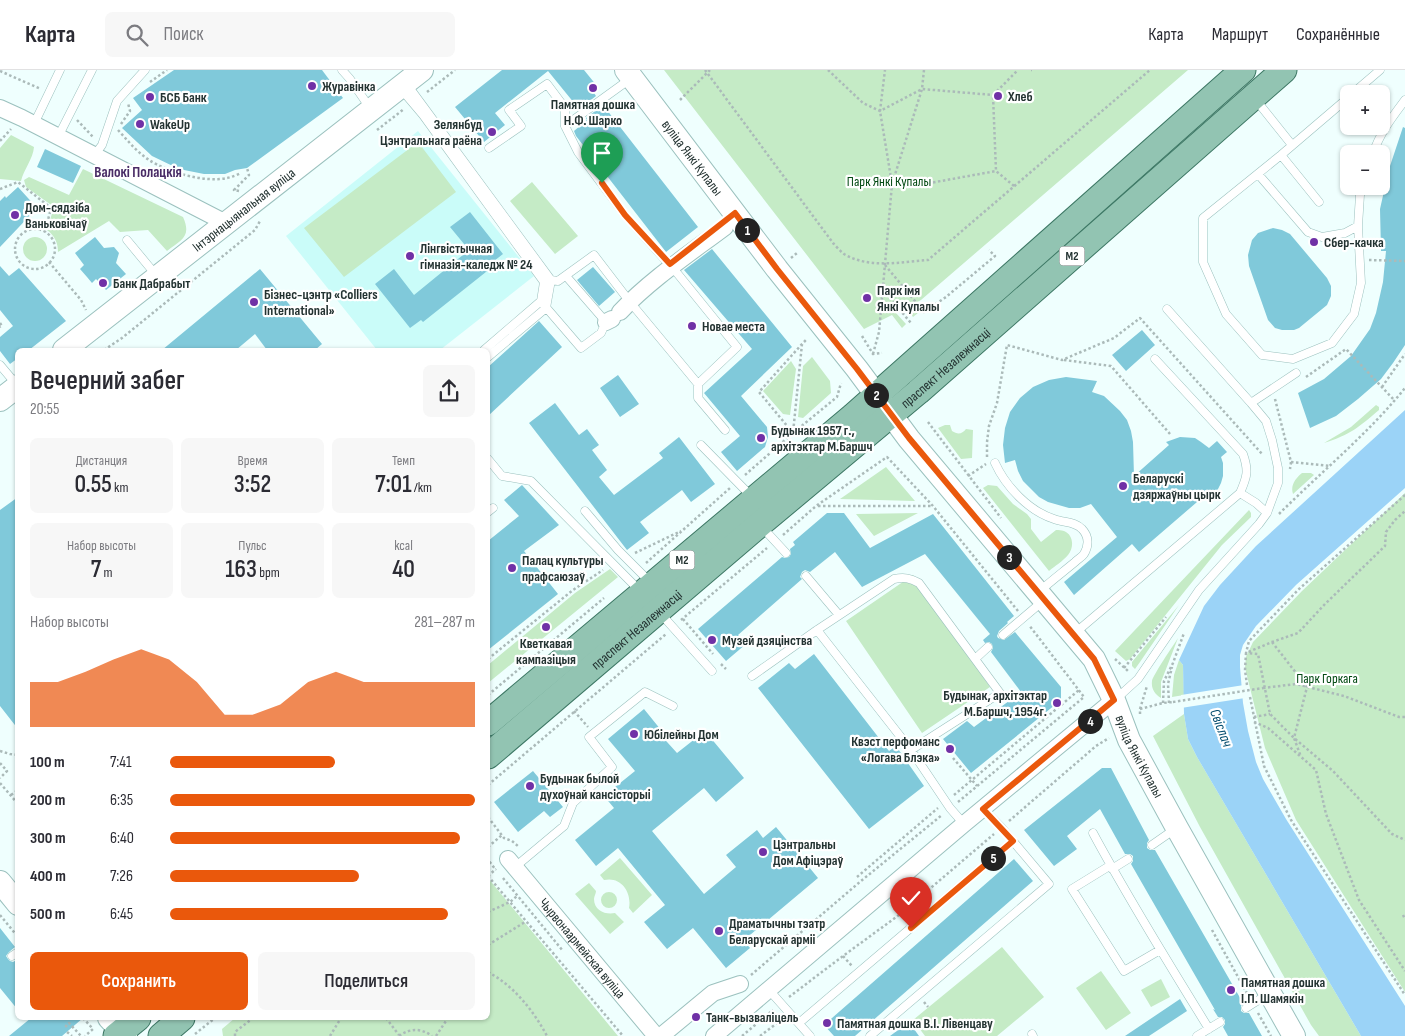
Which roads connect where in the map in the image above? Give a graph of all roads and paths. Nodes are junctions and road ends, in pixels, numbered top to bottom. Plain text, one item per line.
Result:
1 (60, 70) edge
2 (92, 70) edge
3 (145, 70) edge
4 (167, 70) edge
5 (342, 70) edge
6 (455, 70) edge
7 (828, 70) edge
8 (885, 70) edge
9 (924, 70) edge
10 (1018, 70) edge
11 (1150, 70) edge
12 (1243, 70) edge
13 (1284, 70) edge
14 (1380, 70) edge
15 (0, 71) edge
16 (707, 71) edge
17 (628, 74) edge
18 (44, 83) dead end
19 (1363, 85) edge
20 (144, 87) dead end
21 (412, 88) edge
22 (922, 88) junction
23 (993, 95) junction
24 (132, 97) dead end
25 (1253, 97) junction
26 (680, 100) dead end
27 (1405, 100) edge
28 (1340, 105) edge
29 (0, 108) edge
30 (371, 109) junction
31 (880, 111) junction
32 (70, 114) junction
33 (1390, 120) edge
34 (34, 124) junction
35 (565, 126) junction
36 (13, 127) dead end
37 (373, 133) dead end
38 (58, 137) junction
39 (0, 141) edge
40 (1292, 145) junction
41 (490, 148) dead end
42 (98, 151) junction
43 (1281, 155) junction
44 (246, 168) dead end
45 (996, 171) junction
46 (241, 173) dead end
47 (1258, 174) junction
48 (892, 184) junction
49 (1014, 186) junction
50 (0, 189) edge
51 (245, 193) dead end
52 (1360, 195) edge
53 (1319, 202) dead end
54 (262, 217) dead end
55 (730, 220) junction
56 (226, 223) junction
57 (1358, 226) junction
58 (45, 232) junction
59 (127, 240) dead end
60 (989, 250) dead end
61 (1360, 260) junction
62 (1405, 261) edge
63 (50, 262) junction
64 (884, 264) junction
65 (671, 266) junction
66 (566, 276) junction
67 (155, 279) junction
68 (547, 281) junction
69 (882, 290) junction
70 (543, 304) junction
71 (1167, 309) dead end
72 (619, 311) junction
73 (90, 315) dead end
74 (1140, 318) dead end
75 (0, 323) edge
76 (911, 323) dead end
77 (0, 328) edge
78 (862, 336) dead end
79 (806, 339) dead end
80 (802, 344) junction
81 (67, 348) edge
82 (110, 348) edge
83 (487, 348) edge
84 (882, 353) dead end
85 (490, 354) edge
86 (873, 354) junction
87 (1405, 354) edge
88 (1155, 359) dead end
89 (1062, 360) junction
90 (0, 365) edge
91 (1296, 373) dead end
92 (1306, 377) dead end
93 (15, 382) edge
94 (841, 383) dead end
95 (698, 384) junction
96 (1382, 387) junction
97 (15, 388) edge
98 (1405, 388) edge
99 (876, 395) junction
100 (0, 400) edge
101 (1275, 400) dead end
102 (1395, 401) junction
103 (1251, 403) junction
104 (891, 415) junction
105 (725, 430) dead end
106 (793, 433) junction
107 (1170, 434) dead end
108 (701, 445) dead end
109 (490, 461) edge
110 (995, 462) dead end
111 (1291, 462) junction
112 (1331, 466) junction
113 (1290, 470) dead end
114 (968, 476) dead end
115 (746, 491) junction
116 (1240, 493) junction
117 (1405, 495) edge
118 (1283, 504) dead end
119 (816, 506) junction
120 (933, 506) junction
121 (585, 511) dead end
122 (1405, 511) edge
123 (1267, 512) junction
124 (1281, 512) junction
125 (1275, 518) dead end
126 (685, 529) junction
127 (768, 533) junction
128 (786, 553) dead end
129 (626, 558) junction
130 (614, 564) junction
131 (806, 576) dead end
132 (1042, 596) junction
133 (606, 597) dead end
134 (653, 597) junction
135 (839, 615) junction
136 (683, 618) junction
137 (1024, 618) junction
138 (1186, 626) dead end
139 (817, 630) junction
140 (1003, 635) dead end
141 (1073, 635) junction
142 (1272, 642) junction
143 (988, 648) dead end
144 (1246, 653) junction
145 (490, 656) edge
146 (975, 659) junction
147 (1173, 663) junction
148 (726, 669) dead end
149 (712, 671) dead end
150 (752, 676) dead end
151 (1248, 685) dead end
152 (1147, 686) dead end
153 (1307, 687) junction
154 (1263, 688) junction
155 (1079, 690) junction
156 (490, 693) edge
157 (1250, 697) dead end
158 (1114, 700) junction
159 (1163, 703) junction
160 (1171, 703) junction
161 (673, 706) dead end
162 (1140, 709) junction
163 (574, 711) junction
164 (1270, 714) junction
165 (1140, 717) dead end
166 (1253, 717) junction
167 (1405, 718) edge
168 (490, 721) edge
169 (1254, 722) junction
170 (588, 726) dead end
171 (1294, 738) junction
172 (911, 750) junction
173 (0, 751) edge
174 (490, 754) edge
175 (15, 755) edge
176 (953, 758) dead end
177 (1302, 758) junction
178 (0, 763) edge
179 (0, 778) edge
180 (972, 780) junction
181 (490, 782) edge
182 (0, 783) edge
183 (977, 786) junction
184 (15, 793) edge
185 (11, 796) junction
186 (15, 801) edge
187 (948, 805) junction
188 (983, 809) junction
189 (490, 820) edge
190 (964, 824) junction
191 (1177, 828) junction
192 (1094, 833) dead end
193 (502, 834) junction
194 (1405, 840) edge
195 (1013, 841) junction
196 (490, 845) edge
197 (1152, 845) dead end
198 (1128, 860) dead end
199 (490, 861) edge
200 (510, 861) junction
201 (1111, 867) junction
202 (857, 876) dead end
203 (490, 878) edge
204 (0, 882) edge
205 (517, 896) dead end
206 (15, 900) edge
207 (510, 902) junction
208 (490, 911) edge
209 (0, 915) edge
210 (1403, 915) dead end
211 (1405, 919) edge
212 (525, 922) junction
213 (15, 933) edge
214 (490, 943) edge
215 (1160, 950) junction
216 (1405, 971) edge
217 (490, 973) edge
218 (740, 984) joint
219 (769, 990) junction
220 (1270, 993) junction
221 (1405, 995) edge
222 (782, 1003) junction
223 (1246, 1008) dead end
224 (790, 1012) junction
225 (85, 1020) edge
226 (206, 1020) edge
227 (250, 1020) edge
228 (340, 1020) edge
229 (387, 1020) edge
230 (446, 1020) edge
231 (1220, 1022) dead end
232 (192, 1023) edge
233 (799, 1023) junction
234 (67, 1027) dead end
235 (1209, 1028) junction
236 (67, 1032) dead end
237 (72, 1036) edge
238 (82, 1036) edge
239 (85, 1036) edge
240 (161, 1036) edge
241 (192, 1036) edge
242 (201, 1036) edge
243 (235, 1036) edge
244 (330, 1036) edge
245 (399, 1036) edge
246 (434, 1036) edge
247 (547, 1036) edge
248 (623, 1036) edge
249 (656, 1036) edge
250 (661, 1036) edge
251 (714, 1036) edge
252 (742, 1036) edge
253 (760, 1036) edge
254 (810, 1036) edge
255 (870, 1036) edge
256 (1197, 1036) edge
257 (1294, 1036) edge

1 - 34 lane
2 - 32 lane
3 - 42 lane
4 - 20 path
5 - 30 lane
6 - 21 path
7 - 31 path
8 - 31 path
9 - 22 path
10 - 23 path
11 - 49 path
12 - 99 main road, праспект Незалежнасці / М2
13 - 25 main road, праспект Незалежнасці / М2
14 - 19 lane
15 - 18 path
16 - 26 path
16 - 64 path
17 - 35 lane
17 - 55 main road, вуліца Янкі Купалы
21 - 30 main road, Інтэрнацыянальная вуліца
21 - 37 path
21 - 68 lane
22 - 23 path
22 - 31 path
22 - 48 path
23 - 45 path
24 - 46 path
25 - 40 lane
25 - 104 main road, праспект Незалежнасці / М2
27 - 33 lane
28 - 40 lane
29 - 34 street
30 - 56 main road, Інтэрнацыянальная вуліца
31 - 48 path
32 - 38 lane
32 - 42 path
34 - 38 street
35 - 41 lane
35 - 65 lane
36 - 39 path
38 - 42 street
40 - 43 lane
42 - 56 street
43 - 47 lane
43 - 53 lane
44 - 51 path
45 - 48 path
45 - 49 path
47 - 57 lane
47 - 61 lane
48 - 64 path
49 - 64 path
50 - 58 path
52 - 57 lane
54 - 82 path
55 - 65 street
55 - 99 main road, вуліца Янкі Купалы
56 - 67 main road, Інтэрнацыянальная вуліца
57 - 61 lane
58 - 63 path
58 - 63 path
59 - 67 lane
60 - 64 path
61 - 62 path
63 - 73 path
64 - 69 path
65 - 72 street
65 - 95 lane
66 - 68 lane
66 - 72 lane
66 - 72 lane
67 - 81 main road, Інтэрнацыянальная вуліца
68 - 70 lane
69 - 76 path
69 - 86 path
70 - 72 lane
70 - 83 lane
70 - 85 lane
71 - 103 lane
72 - 95 lane
74 - 89 path
75 - 77 path
78 - 86 path
79 - 80 path
80 - 106 path
80 - 106 path
84 - 86 path
87 - 96 path
88 - 116 lane
89 - 107 path
89 - 114 path
90 - 93 lane
91 - 103 lane
92 - 96 path
94 - 106 path
95 - 105 lane
96 - 102 path
97 - 100 main road
98 - 102 path
99 - 104 main road, вуліца Янкі Купалы
99 - 115 main road, праспект Незалежнасці / М2
101 - 111 path
102 - 112 path
103 - 123 lane
104 - 127 main road, праспект Незалежнасці / М2
104 - 132 main road, вуліца Янкі Купалы
106 - 115 path
108 - 115 lane
109 - 130 lane
110 - 132 lane
111 - 112 path
111 - 113 path
112 - 124 path
115 - 126 path
115 - 134 main road, праспект Незалежнасці / М2
116 - 123 lane
116 - 141 lane
117 - 144 path
118 - 124 path
119 - 120 path
119 - 120 path
119 - 127 path
120 - 137 path
121 - 129 lane
122 - 142 path
123 - 158 lane
124 - 125 path
126 - 129 path
126 - 134 path
127 - 128 lane
127 - 134 main road, праспект Незалежнасці / М2
127 - 136 path
129 - 134 lane
130 - 134 lane
130 - 145 path
131 - 135 lane
132 - 137 lane
132 - 141 main road, вуліца Янкі Купалы
133 - 156 path
134 - 136 path
134 - 149 lane
134 - 163 path
134 - 168 main road, праспект Незалежнасці / М2
134 - 174 main road, праспект Незалежнасці / М2
135 - 139 lane
135 - 146 lane
136 - 148 path
137 - 140 lane
137 - 155 path
138 - 147 path
139 - 150 lane
139 - 172 lane
141 - 158 main road, вуліца Янкі Купалы
142 - 144 path
142 - 153 path
143 - 146 lane
144 - 151 path
144 - 154 path
146 - 172 lane
147 - 159 path
147 - 160 path
152 - 162 path
153 - 154 path
153 - 167 path
153 - 171 path
154 - 160 path, bridge
154 - 164 path
155 - 180 path
155 - 183 path
157 - 166 path
158 - 188 street
158 - 191 main road, вуліца Янкі Купалы
159 - 160 path
159 - 162 path
161 - 200 lane
162 - 165 path
163 - 170 path
163 - 181 path
164 - 166 path
164 - 171 path
166 - 169 path
169 - 177 path
169 - 221 path
171 - 177 path
171 - 194 path
172 - 187 lane
173 - 175 path
176 - 180 path
177 - 216 path
178 - 179 path
180 - 183 path
180 - 187 path
182 - 185 path
183 - 187 path
184 - 185 path
185 - 186 path
187 - 190 lane
187 - 202 path
187 - 218 path
188 - 190 street
188 - 195 lane
189 - 193 path
190 - 219 street
191 - 197 lane
191 - 220 main road, вуліца Янкі Купалы
192 - 201 lane
193 - 196 path
193 - 200 path
195 - 233 lane
195 - 255 lane
198 - 201 lane
199 - 200 path
200 - 249 street, Чырвонаармейская вуліца
201 - 215 lane
201 - 215 lane
203 - 207 path
204 - 206 main road
205 - 207 path
207 - 208 path
207 - 212 path
209 - 213 path
210 - 211 path
212 - 214 path
212 - 248 path
215 - 235 lane
217 - 247 path
218 - 250 street
219 - 222 lane
219 - 251 street
220 - 223 lane
220 - 257 main road, вуліца Янкі Купалы
222 - 224 lane
222 - 252 path
224 - 233 lane
224 - 253 path
225 - 239 path
226 - 232 path
227 - 243 path
228 - 244 path
229 - 245 path
230 - 246 path
231 - 235 lane
232 - 240 main road
232 - 241 path
232 - 242 path
233 - 254 lane
234 - 238 path
235 - 256 lane
236 - 237 path
245 - 246 path

